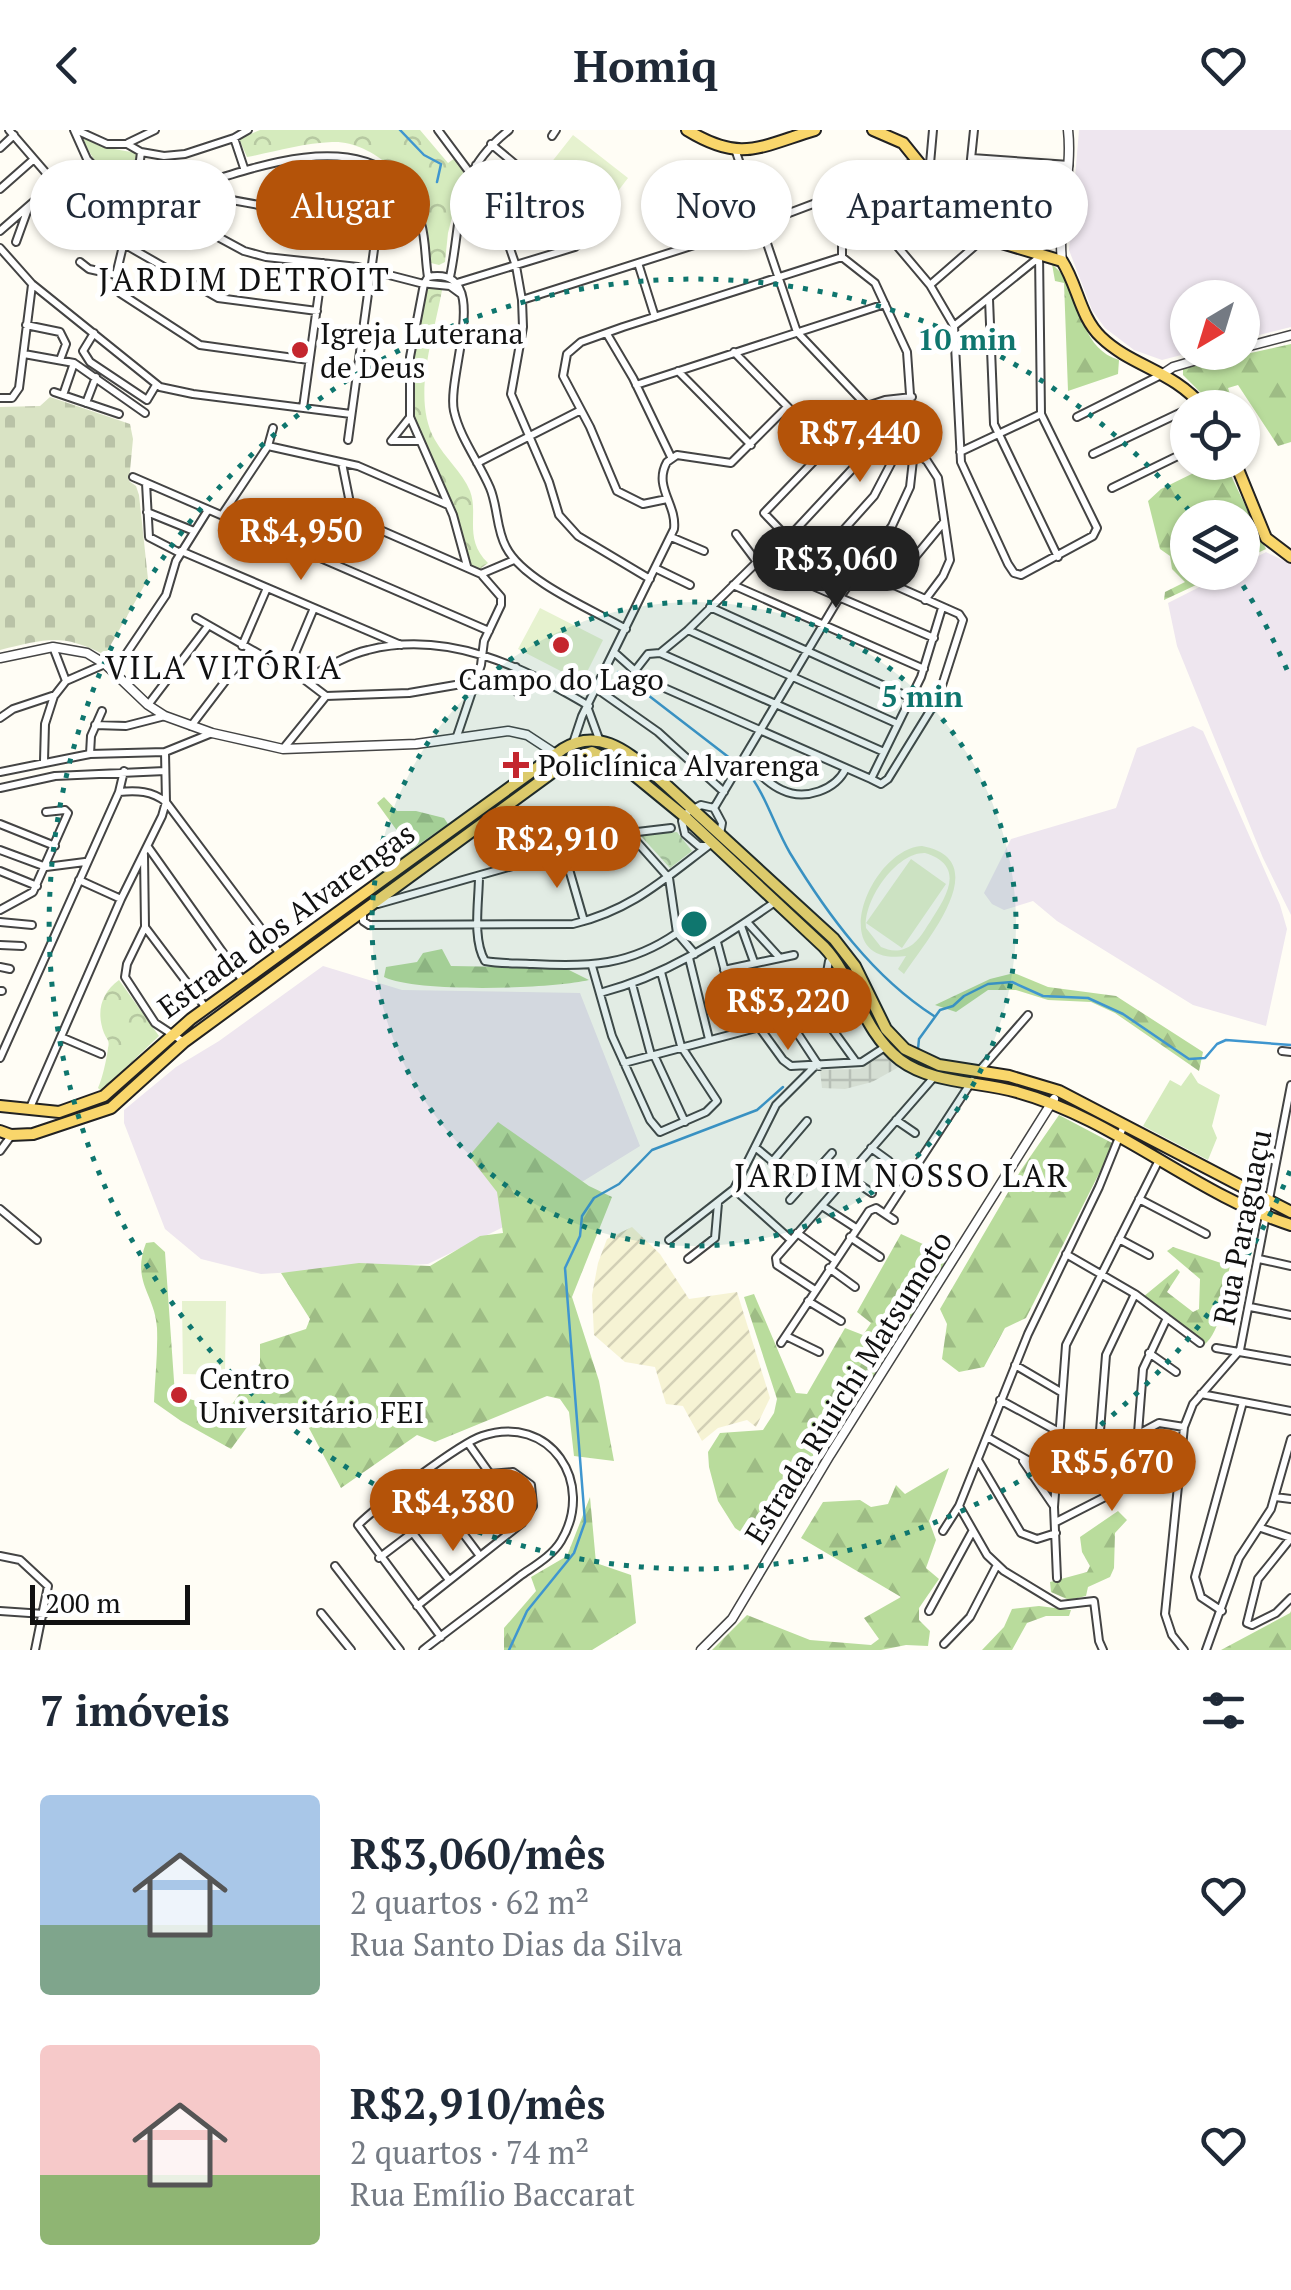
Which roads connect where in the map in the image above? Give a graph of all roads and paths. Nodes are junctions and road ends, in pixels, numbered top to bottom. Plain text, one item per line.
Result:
1 (76, 130) edge
2 (155, 130) edge
3 (248, 130) edge
4 (438, 130) edge
5 (509, 130) edge
6 (687, 130) edge
7 (698, 130) edge
8 (816, 130) edge
9 (873, 130) edge
10 (932, 130) edge
11 (974, 130) edge
12 (1068, 130) edge
13 (12, 133) edge
14 (234, 138) junction
15 (902, 138) edge
16 (126, 144) junction
17 (491, 144) junction
18 (0, 148) edge
19 (735, 149) junction
20 (141, 152) junction
21 (972, 158) joint
22 (34, 159) joint
23 (89, 160) edge
24 (140, 160) edge
25 (273, 160) edge
26 (375, 160) edge
27 (460, 160) edge
28 (479, 160) edge
29 (510, 160) edge
30 (739, 160) edge
31 (916, 160) edge
32 (929, 160) edge
33 (1000, 160) edge
34 (1069, 160) edge
35 (256, 165) edge
36 (244, 168) junction
37 (236, 171) edge
38 (0, 189) edge
39 (29, 205) joint
40 (0, 231) edge
41 (16, 242) dead end
42 (236, 246) edge
43 (0, 248) edge
44 (122, 250) edge
45 (134, 250) edge
46 (373, 250) edge
47 (423, 250) edge
48 (454, 250) edge
49 (511, 250) edge
50 (560, 250) edge
51 (679, 250) edge
52 (769, 250) edge
53 (842, 250) edge
54 (901, 250) edge
55 (971, 250) edge
56 (1022, 250) edge
57 (1063, 250) edge
58 (1038, 255) junction
59 (842, 257) junction
60 (1062, 261) junction
61 (80, 262) dead end
62 (323, 263) junction
63 (638, 263) junction
64 (516, 266) junction
65 (370, 270) junction
66 (116, 275) junction
67 (450, 278) junction
68 (778, 278) junction
69 (426, 280) junction
70 (32, 284) junction
71 (440, 284) junction
72 (930, 285) junction
73 (462, 294) junction
74 (522, 300) junction
75 (990, 300) junction
76 (884, 304) junction
77 (317, 312) junction
78 (656, 317) junction
79 (26, 324) junction
80 (954, 326) junction
81 (797, 332) junction
82 (94, 333) junction
83 (607, 334) junction
84 (1291, 335) edge
85 (1260, 343) edge
86 (734, 352) junction
87 (24, 354) junction
88 (60, 360) junction
89 (309, 360) junction
90 (74, 363) junction
91 (1170, 369) edge
92 (678, 370) junction
93 (1164, 373) junction
94 (96, 377) junction
95 (636, 384) junction
96 (156, 386) junction
97 (1180, 390) edge
98 (54, 392) dead end
99 (63, 395) junction
100 (912, 396) junction
101 (0, 398) edge
102 (86, 403) junction
103 (867, 406) junction
104 (786, 407) junction
105 (303, 408) junction
106 (581, 410) junction
107 (144, 413) dead end
108 (120, 414) dead end
109 (351, 414) junction
110 (1042, 414) junction
111 (1078, 417) dead end
112 (410, 418) junction
113 (1170, 419) edge
114 (273, 428) dead end
115 (912, 431) junction
116 (998, 432) junction
117 (529, 438) junction
118 (348, 440) dead end
119 (419, 441) junction
120 (751, 444) junction
121 (268, 446) junction
122 (827, 447) junction
123 (914, 451) junction
124 (960, 452) junction
125 (1094, 454) dead end
126 (671, 457) junction
127 (1170, 460) edge
128 (342, 463) junction
129 (478, 463) junction
130 (134, 477) dead end
131 (1243, 480) edge
132 (146, 482) junction
133 (1112, 488) dead end
134 (667, 498) junction
135 (448, 504) junction
136 (308, 508) dead end
137 (208, 510) junction
138 (147, 512) junction
139 (222, 516) junction
140 (353, 518) junction
141 (944, 522) junction
142 (194, 531) junction
143 (736, 534) dead end
144 (671, 536) junction
145 (788, 538) junction
146 (280, 540) junction
147 (180, 552) junction
148 (704, 552) dead end
149 (822, 554) junction
150 (1058, 557) junction
151 (1291, 557) edge
152 (514, 560) junction
153 (332, 562) junction
154 (757, 562) junction
155 (467, 567) junction
156 (655, 568) junction
157 (774, 569) junction
158 (857, 570) junction
159 (481, 574) junction
160 (650, 578) junction
161 (690, 585) dead end
162 (733, 585) junction
163 (892, 585) junction
164 (267, 588) junction
165 (839, 598) junction
166 (925, 600) junction
167 (710, 607) junction
168 (314, 608) junction
169 (942, 608) junction
170 (196, 618) dead end
171 (208, 626) junction
172 (824, 626) junction
173 (626, 629) junction
174 (489, 630) junction
175 (688, 630) junction
176 (934, 638) junction
177 (53, 647) junction
178 (406, 647) junction
179 (246, 648) junction
180 (808, 650) junction
181 (615, 652) junction
182 (660, 653) junction
183 (481, 654) junction
184 (0, 658) edge
185 (105, 664) junction
186 (516, 666) junction
187 (924, 669) junction
188 (288, 670) junction
189 (114, 672) junction
190 (634, 672) junction
191 (792, 677) junction
192 (304, 680) junction
193 (66, 681) junction
194 (474, 682) junction
195 (597, 689) junction
196 (519, 694) dead end
197 (54, 695) junction
198 (326, 696) junction
199 (911, 698) junction
200 (776, 704) junction
201 (148, 705) junction
202 (588, 707) junction
203 (933, 708) junction
204 (102, 711) dead end
205 (165, 716) junction
206 (0, 718) edge
207 (898, 724) junction
208 (95, 725) junction
209 (192, 726) junction
210 (761, 731) junction
211 (212, 733) junction
212 (457, 736) junction
213 (600, 740) junction
214 (573, 743) junction
215 (538, 744) junction
216 (283, 748) junction
217 (165, 752) junction
218 (884, 752) junction
219 (90, 754) junction
220 (556, 754) junction
221 (44, 761) junction
222 (743, 761) junction
223 (846, 768) junction
224 (534, 770) junction
225 (124, 771) junction
226 (166, 771) junction
227 (0, 772) edge
228 (871, 779) junction
229 (0, 788) edge
230 (119, 792) junction
231 (724, 792) junction
232 (166, 802) junction
233 (714, 808) junction
234 (46, 812) dead end
235 (688, 812) junction
236 (0, 824) edge
237 (671, 828) dead end
238 (629, 833) junction
239 (714, 841) junction
240 (696, 844) junction
241 (55, 846) junction
242 (0, 850) edge
243 (146, 851) junction
244 (564, 852) junction
245 (697, 854) junction
246 (86, 862) junction
247 (46, 868) junction
248 (0, 871) edge
249 (479, 876) junction
250 (669, 878) junction
251 (78, 880) junction
252 (402, 883) junction
253 (36, 886) junction
254 (410, 894) junction
255 (121, 899) junction
256 (792, 901) junction
257 (775, 902) junction
258 (367, 908) junction
259 (0, 910) edge
260 (0, 922) edge
261 (584, 922) junction
262 (478, 924) junction
263 (744, 924) junction
264 (32, 925) dead end
265 (145, 927) junction
266 (677, 932) junction
267 (716, 942) junction
268 (0, 945) edge
269 (22, 946) dead end
270 (280, 954) junction
271 (794, 954) dead end
272 (692, 956) junction
273 (779, 957) junction
274 (829, 961) dead end
275 (754, 962) junction
276 (288, 965) junction
277 (592, 966) junction
278 (0, 968) edge
279 (10, 969) dead end
280 (724, 970) junction
281 (661, 972) junction
282 (242, 981) junction
283 (632, 984) junction
284 (255, 990) junction
285 (600, 993) junction
286 (732, 1000) junction
287 (858, 1001) junction
288 (206, 1008) junction
289 (819, 1010) junction
290 (1028, 1015) dead end
291 (788, 1019) junction
292 (759, 1027) junction
293 (741, 1032) junction
294 (170, 1035) junction
295 (61, 1037) junction
296 (710, 1039) junction
297 (184, 1042) junction
298 (681, 1046) junction
299 (885, 1047) junction
300 (100, 1054) dead end
301 (653, 1055) junction
302 (0, 1058) edge
303 (624, 1063) junction
304 (857, 1063) junction
305 (816, 1066) junction
306 (980, 1070) junction
307 (936, 1076) junction
308 (972, 1081) junction
309 (1291, 1085) edge
310 (1055, 1096) junction
311 (2, 1108) edge
312 (29, 1110) junction
313 (50, 1112) junction
314 (896, 1120) junction
315 (685, 1122) junction
316 (807, 1122) dead end
317 (1124, 1126) junction
318 (46, 1130) junction
319 (6, 1133) edge
320 (915, 1133) dead end
321 (1121, 1138) junction
322 (755, 1147) junction
323 (871, 1148) junction
324 (0, 1151) edge
325 (832, 1153) dead end
326 (1158, 1160) junction
327 (888, 1161) dead end
328 (772, 1162) junction
329 (847, 1176) junction
330 (802, 1186) junction
331 (734, 1189) junction
332 (872, 1193) dead end
333 (1139, 1199) junction
334 (790, 1200) dead end
335 (718, 1202) junction
336 (1269, 1203) junction
337 (822, 1206) junction
338 (0, 1209) edge
339 (1291, 1212) edge
340 (886, 1214) junction
341 (1267, 1218) junction
342 (894, 1220) dead end
343 (1291, 1225) edge
344 (856, 1228) junction
345 (1206, 1234) dead end
346 (794, 1237) junction
347 (850, 1237) junction
348 (1119, 1239) junction
349 (37, 1240) dead end
350 (669, 1240) dead end
351 (1066, 1254) junction
352 (1149, 1255) dead end
353 (880, 1257) dead end
354 (688, 1259) dead end
355 (1258, 1259) junction
356 (835, 1260) junction
357 (1291, 1266) edge
358 (829, 1268) junction
359 (1102, 1274) junction
360 (855, 1286) dead end
361 (816, 1290) junction
362 (1135, 1294) junction
363 (808, 1301) junction
364 (1250, 1307) junction
365 (1291, 1315) edge
366 (1167, 1318) junction
367 (841, 1321) dead end
368 (1200, 1343) dead end
369 (1216, 1348) dead end
370 (1240, 1350) junction
371 (819, 1352) dead end
372 (1149, 1353) junction
373 (1291, 1361) edge
374 (1015, 1365) junction
375 (1176, 1372) dead end
376 (1062, 1392) junction
377 (1202, 1394) junction
378 (1000, 1400) junction
379 (1242, 1402) junction
380 (1291, 1411) edge
381 (1184, 1428) junction
382 (1059, 1432) junction
383 (1138, 1434) junction
384 (987, 1437) junction
385 (1291, 1439) edge
386 (468, 1443) junction
387 (1020, 1456) junction
388 (1098, 1456) junction
389 (978, 1460) junction
390 (1288, 1461) edge
391 (1047, 1471) dead end
392 (1152, 1473) dead end
393 (490, 1474) junction
394 (1033, 1476) junction
395 (1057, 1478) junction
396 (476, 1484) junction
397 (1275, 1497) junction
398 (1291, 1499) edge
399 (960, 1506) junction
400 (1054, 1507) junction
401 (444, 1508) junction
402 (1056, 1522) junction
403 (1261, 1528) junction
404 (512, 1531) junction
405 (943, 1531) dead end
406 (972, 1531) junction
407 (412, 1532) junction
408 (1056, 1533) junction
409 (1291, 1538) edge
410 (0, 1556) edge
411 (480, 1556) junction
412 (379, 1558) junction
413 (335, 1566) dead end
414 (996, 1566) junction
415 (1057, 1578) dead end
416 (449, 1580) junction
417 (1291, 1598) edge
418 (418, 1606) junction
419 (0, 1610) edge
420 (929, 1611) dead end
421 (1222, 1611) junction
422 (321, 1613) dead end
423 (44, 1614) junction
424 (441, 1636) junction
425 (944, 1644) dead end
426 (35, 1650) edge
427 (350, 1650) edge
428 (400, 1650) edge
429 (422, 1650) edge
430 (702, 1650) edge
431 (1104, 1650) edge
432 (1184, 1650) edge
433 (1206, 1650) edge

1 - 16 street
1 - 23 street
2 - 16 street
3 - 14 street
4 - 27 street
5 - 17 street
6 - 19 main road
7 - 19 main road
8 - 19 main road
9 - 15 main road
10 - 32 street
11 - 21 street
12 - 34 street
13 - 18 street
13 - 22 street
14 - 20 street
14 - 36 street
15 - 31 main road
16 - 20 street
17 - 28 street
17 - 29 street
19 - 30 street
20 - 24 street
21 - 33 street
22 - 38 street
25 - 26 street
35 - 36 street
36 - 37 street
39 - 40 street
39 - 41 street
42 - 62 street
43 - 70 street
44 - 66 street
45 - 77 street
46 - 65 street
47 - 69 street
48 - 67 street
49 - 64 street
50 - 64 street
51 - 63 street
52 - 68 street
53 - 59 street
54 - 72 street
55 - 72 street
56 - 58 main road
57 - 60 street
58 - 60 main road
58 - 75 street
58 - 110 street
59 - 68 street
59 - 76 street
60 - 93 main road
61 - 66 street
62 - 65 street
62 - 77 street
63 - 74 street
63 - 78 street
64 - 67 street
64 - 74 street
65 - 69 street
65 - 109 street
66 - 89 street
67 - 69 street
67 - 71 street
67 - 73 street
68 - 78 street
68 - 81 street
69 - 71 street
69 - 112 street
70 - 79 street
70 - 82 street
71 - 73 street
72 - 80 street
73 - 129 street
74 - 117 street
75 - 80 street
75 - 116 street
76 - 81 street
76 - 100 street
77 - 89 street
78 - 83 street
79 - 87 street
79 - 88 street
80 - 124 street
81 - 86 street
81 - 103 street
82 - 96 street
82 - 96 street
83 - 95 street
83 - 106 street
84 - 85 street
86 - 92 street
86 - 104 street
87 - 88 street
87 - 101 street
88 - 90 street
89 - 105 street
90 - 94 street
90 - 99 street
91 - 93 street
92 - 95 street
92 - 120 street
93 - 97 main road
93 - 111 street
94 - 102 street
94 - 107 street
95 - 126 street
96 - 105 street
98 - 99 street
99 - 102 street
100 - 103 street
100 - 115 street
102 - 108 street
103 - 122 street
104 - 120 street
104 - 122 street
105 - 109 street
106 - 117 street
106 - 134 street
109 - 118 street
110 - 116 street
110 - 150 street
112 - 119 street
112 - 119 street
113 - 125 street
114 - 121 street
115 - 123 street
115 - 145 street
115 - 149 street
116 - 124 street
116 - 150 street
117 - 129 street
117 - 160 street
119 - 135 street
120 - 126 street
121 - 128 street
121 - 139 street
122 - 145 street
123 - 141 street
123 - 158 street
124 - 150 street
126 - 134 street
127 - 133 street
128 - 135 street
128 - 140 street
129 - 152 street
130 - 132 street
131 - 151 main road
132 - 137 street
132 - 138 street
134 - 144 street
135 - 155 street
136 - 146 street
137 - 139 street
137 - 142 street
138 - 142 street
138 - 147 street
139 - 146 street
140 - 153 street
140 - 155 street
141 - 163 street
141 - 166 street
142 - 147 street
143 - 154 street
144 - 148 street
144 - 156 street
145 - 149 street
145 - 157 street
146 - 153 street
147 - 164 street
147 - 189 street
149 - 158 street
152 - 159 street
152 - 173 street
153 - 174 street
154 - 157 street
154 - 162 street
155 - 159 street
156 - 160 street
156 - 161 street
157 - 165 street
158 - 163 street
158 - 165 street
159 - 174 street
160 - 173 street
162 - 167 street
162 - 172 street
163 - 166 street
164 - 168 street
164 - 179 street
165 - 172 street
165 - 176 street
166 - 169 street
167 - 175 street
167 - 180 street
168 - 178 street
168 - 188 street
169 - 176 street
169 - 203 street
170 - 171 street
171 - 179 street
171 - 201 street
172 - 180 street
172 - 187 street
173 - 181 street
174 - 183 street
175 - 182 street
175 - 191 street
176 - 187 street
177 - 184 street
177 - 185 street
177 - 193 street
178 - 183 street
178 - 192 street
179 - 188 street
179 - 209 street
180 - 191 street
180 - 199 street
181 - 190 street
181 - 195 street
182 - 190 street
182 - 200 street
183 - 186 street
183 - 194 street
185 - 189 street
185 - 193 street
186 - 196 street
186 - 202 street
187 - 199 street
188 - 192 street
189 - 201 street
190 - 210 street
191 - 200 street
191 - 207 street
192 - 198 street
193 - 197 street
194 - 198 street
194 - 212 street
195 - 202 street
195 - 231 street
197 - 206 street
197 - 221 street
198 - 216 street
199 - 203 street
199 - 207 street
200 - 210 street
200 - 218 street
201 - 205 street
202 - 213 street
202 - 214 street
203 - 228 street
204 - 208 street
205 - 208 street
205 - 209 street
207 - 218 street
208 - 219 street
209 - 211 street
210 - 222 street
210 - 223 street
211 - 216 street
211 - 217 street
212 - 215 street
212 - 216 street
213 - 214 main road, Estrada dos Alvarengas
213 - 235 main road, Estrada dos Alvarengas
214 - 220 main road, Estrada dos Alvarengas
215 - 220 street
215 - 224 street
217 - 219 street
217 - 226 street
218 - 228 street
219 - 221 street
220 - 224 main road, Estrada dos Alvarengas
221 - 227 street
222 - 223 street
222 - 231 street
223 - 228 street
224 - 270 main road, Estrada dos Alvarengas
225 - 226 street
225 - 229 street
225 - 230 street
226 - 232 street
230 - 232 street
230 - 246 street
231 - 233 street
232 - 243 street
232 - 270 street
233 - 235 street
233 - 239 street
234 - 241 street
235 - 239 main road, Estrada dos Alvarengas
235 - 240 street, Estrada dos Alvarengas
235 - 252 main road, Estrada dos Alvarengas
236 - 241 street
237 - 238 street
238 - 244 street
238 - 250 street
239 - 240 street
239 - 245 street
239 - 256 main road, Estrada dos Alvarengas
239 - 257 main road, Estrada dos Alvarengas
240 - 245 street, Estrada dos Alvarengas
241 - 247 street
242 - 247 street
243 - 255 street
243 - 265 street
243 - 282 street
244 - 249 street
244 - 261 street
245 - 250 street
246 - 247 street
246 - 251 street
247 - 253 street
248 - 253 street
249 - 254 street
249 - 262 street
250 - 261 street
250 - 266 street
251 - 255 street
251 - 302 street
252 - 254 street
252 - 258 main road, Estrada dos Alvarengas
253 - 259 street
254 - 258 street
255 - 295 street
256 - 257 main road
256 - 306 main road, Estrada dos Alvarengas
257 - 263 street
257 - 287 main road, Estrada dos Alvarengas
258 - 262 street
258 - 276 main road, Estrada dos Alvarengas
260 - 264 street
261 - 262 street
262 - 277 street
263 - 267 street
263 - 273 street
263 - 275 street
265 - 288 street
265 - 294 street
266 - 272 street
266 - 277 street
267 - 272 street
267 - 280 street
268 - 269 street
270 - 276 main road
270 - 282 main road, Estrada dos Alvarengas
271 - 273 street
272 - 281 street
272 - 296 street
273 - 275 street
274 - 286 street
275 - 280 street
276 - 284 main road, Estrada dos Alvarengas
277 - 285 street
278 - 279 street
280 - 286 street
281 - 283 street
281 - 298 street
282 - 284 main road
282 - 288 main road, Estrada dos Alvarengas
283 - 285 street
283 - 301 street
284 - 297 main road, Estrada dos Alvarengas
285 - 303 street
286 - 293 street
287 - 289 street
287 - 299 main road, Estrada dos Alvarengas
288 - 294 main road, Estrada dos Alvarengas
289 - 291 street
289 - 304 street
290 - 306 street
291 - 292 street
291 - 305 street
292 - 293 street
292 - 305 street
293 - 296 street
294 - 297 street
294 - 313 main road, Estrada dos Alvarengas
295 - 300 street
295 - 312 street
296 - 298 street
297 - 318 main road, Estrada dos Alvarengas
298 - 301 street
298 - 315 street
299 - 304 street
299 - 307 main road, Estrada dos Alvarengas
301 - 303 street
301 - 315 street
303 - 315 street
304 - 305 street
305 - 322 street
306 - 310 main road, Estrada dos Alvarengas
307 - 308 main road, Estrada dos Alvarengas
307 - 314 street
308 - 310 main road, Estrada dos Alvarengas
308 - 340 street
309 - 336 street, Rua Paraguaçu
310 - 317 main road, Estrada dos Alvarengas
310 - 321 main road, Estrada dos Alvarengas
310 - 430 street, Estrada Riuichi Matsumoto
311 - 312 main road, Estrada dos Alvarengas
312 - 313 main road, Estrada dos Alvarengas
313 - 318 main road
314 - 320 street
314 - 323 street
316 - 328 street
317 - 321 street
317 - 336 main road, Estrada dos Alvarengas
318 - 319 main road, Estrada dos Alvarengas
319 - 324 street
321 - 326 main road, Estrada dos Alvarengas
321 - 351 street
322 - 328 street
322 - 331 street
323 - 327 street
323 - 329 street
325 - 330 street
326 - 333 street
326 - 341 main road, Estrada dos Alvarengas
328 - 330 street
329 - 332 street
329 - 337 street
330 - 334 street
331 - 335 street
331 - 346 street
333 - 345 street
333 - 348 street
335 - 350 street
335 - 354 street
336 - 339 main road, Estrada dos Alvarengas
336 - 341 street, Rua Paraguaçu
337 - 344 street
337 - 346 street
338 - 349 street
340 - 342 street
340 - 344 street
341 - 343 main road, Estrada dos Alvarengas
341 - 355 street, Rua Paraguaçu
344 - 347 street
346 - 356 street
346 - 361 street
347 - 353 street
347 - 356 street
348 - 352 street
348 - 359 street
351 - 359 street
351 - 374 street
355 - 357 street
355 - 364 street, Rua Paraguaçu
356 - 358 street
358 - 360 street
358 - 361 street
359 - 362 street
359 - 376 street
361 - 363 street
362 - 366 street
362 - 388 street
363 - 367 street
363 - 371 street
364 - 365 street
364 - 370 street, Rua Paraguaçu
366 - 368 street
366 - 372 street
369 - 370 street
370 - 373 street
370 - 377 street, Rua Paraguaçu
372 - 375 street
372 - 383 street
374 - 376 street
374 - 378 street
376 - 382 street
377 - 379 street
377 - 381 street, Rua Paraguaçu
378 - 382 street
378 - 384 street
379 - 380 street
379 - 421 street
381 - 383 street
381 - 432 street, Rua Paraguaçu
382 - 395 street
383 - 388 street
384 - 387 street
384 - 389 street
385 - 390 street
386 - 393 street
386 - 412 street
386 - 424 street
387 - 391 street
387 - 394 street
388 - 395 street
389 - 399 street
389 - 408 street
390 - 397 street
392 - 402 street
393 - 396 street
393 - 404 street
394 - 395 street
394 - 400 street
395 - 400 street
396 - 401 street
396 - 404 street
397 - 398 street
397 - 403 street
399 - 405 street
399 - 406 street
400 - 402 street
401 - 407 street
401 - 411 street
402 - 408 street
403 - 409 street
403 - 421 street
404 - 411 street
406 - 414 street
406 - 420 street
407 - 412 street
407 - 416 street
408 - 415 street
409 - 417 street
410 - 423 street
411 - 416 street
412 - 418 street
413 - 428 street
414 - 425 street
414 - 431 street
416 - 418 street
418 - 424 street
419 - 423 street
421 - 433 street
422 - 427 street
423 - 426 street
424 - 429 street

